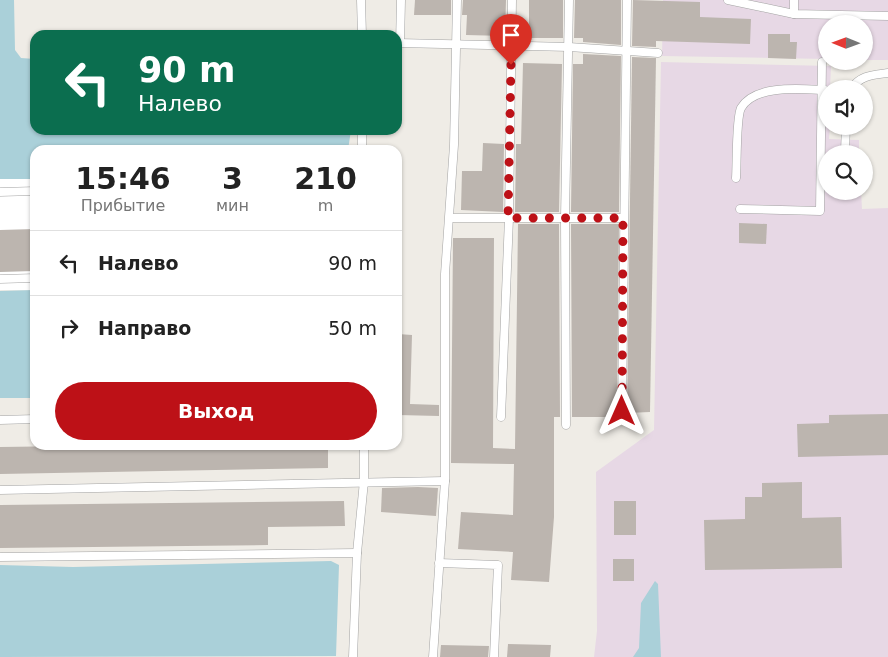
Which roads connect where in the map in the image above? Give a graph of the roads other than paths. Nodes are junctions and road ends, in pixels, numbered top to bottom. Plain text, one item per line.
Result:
1 (361, 0) edge
2 (401, 0) edge
3 (457, 0) edge
4 (512, 0) edge
5 (569, 0) edge
6 (627, 0) edge
7 (728, 0) edge
8 (794, 0) edge
9 (794, 14) junction
10 (888, 16) edge
11 (362, 30) edge
12 (400, 30) edge
13 (402, 43) edge
14 (456, 45) junction
15 (511, 46) junction
16 (569, 47) junction
17 (626, 52) junction
18 (658, 53) dead end
19 (888, 74) edge
20 (859, 80) edge
21 (818, 90) edge
22 (823, 135) edge
23 (736, 178) dead end
24 (30, 191) edge
25 (0, 192) edge
26 (740, 209) dead end
27 (450, 218) junction
28 (508, 218) junction
29 (565, 218) junction
30 (623, 218) junction
31 (30, 278) edge
32 (0, 279) edge
33 (622, 411) dead end
34 (501, 417) dead end
35 (30, 419) edge
36 (0, 420) edge
37 (566, 425) dead end
38 (364, 450) edge
39 (364, 481) junction
40 (445, 481) junction
41 (0, 490) edge
42 (357, 553) junction
43 (0, 557) edge
44 (439, 563) junction
45 (353, 657) edge
46 (433, 657) edge
47 (494, 657) edge

1 - 11 lane
2 - 12 lane
3 - 14 lane
4 - 15 lane
5 - 16 lane
6 - 17 lane
7 - 9 lane
8 - 9 lane
9 - 10 lane
13 - 14 lane
14 - 15 lane
14 - 27 lane
15 - 16 lane
15 - 28 lane
16 - 17 lane
16 - 29 lane
17 - 18 lane
17 - 30 lane
19 - 20 lane
21 - 23 lane
22 - 26 lane
24 - 25 lane
27 - 28 lane
27 - 40 lane
28 - 29 lane
28 - 34 lane
29 - 30 lane
29 - 37 lane
30 - 33 lane
31 - 32 lane
35 - 36 lane
38 - 39 lane
39 - 40 lane
39 - 41 lane
39 - 42 lane
40 - 44 lane
42 - 43 lane
42 - 45 lane
44 - 46 lane
44 - 47 lane

